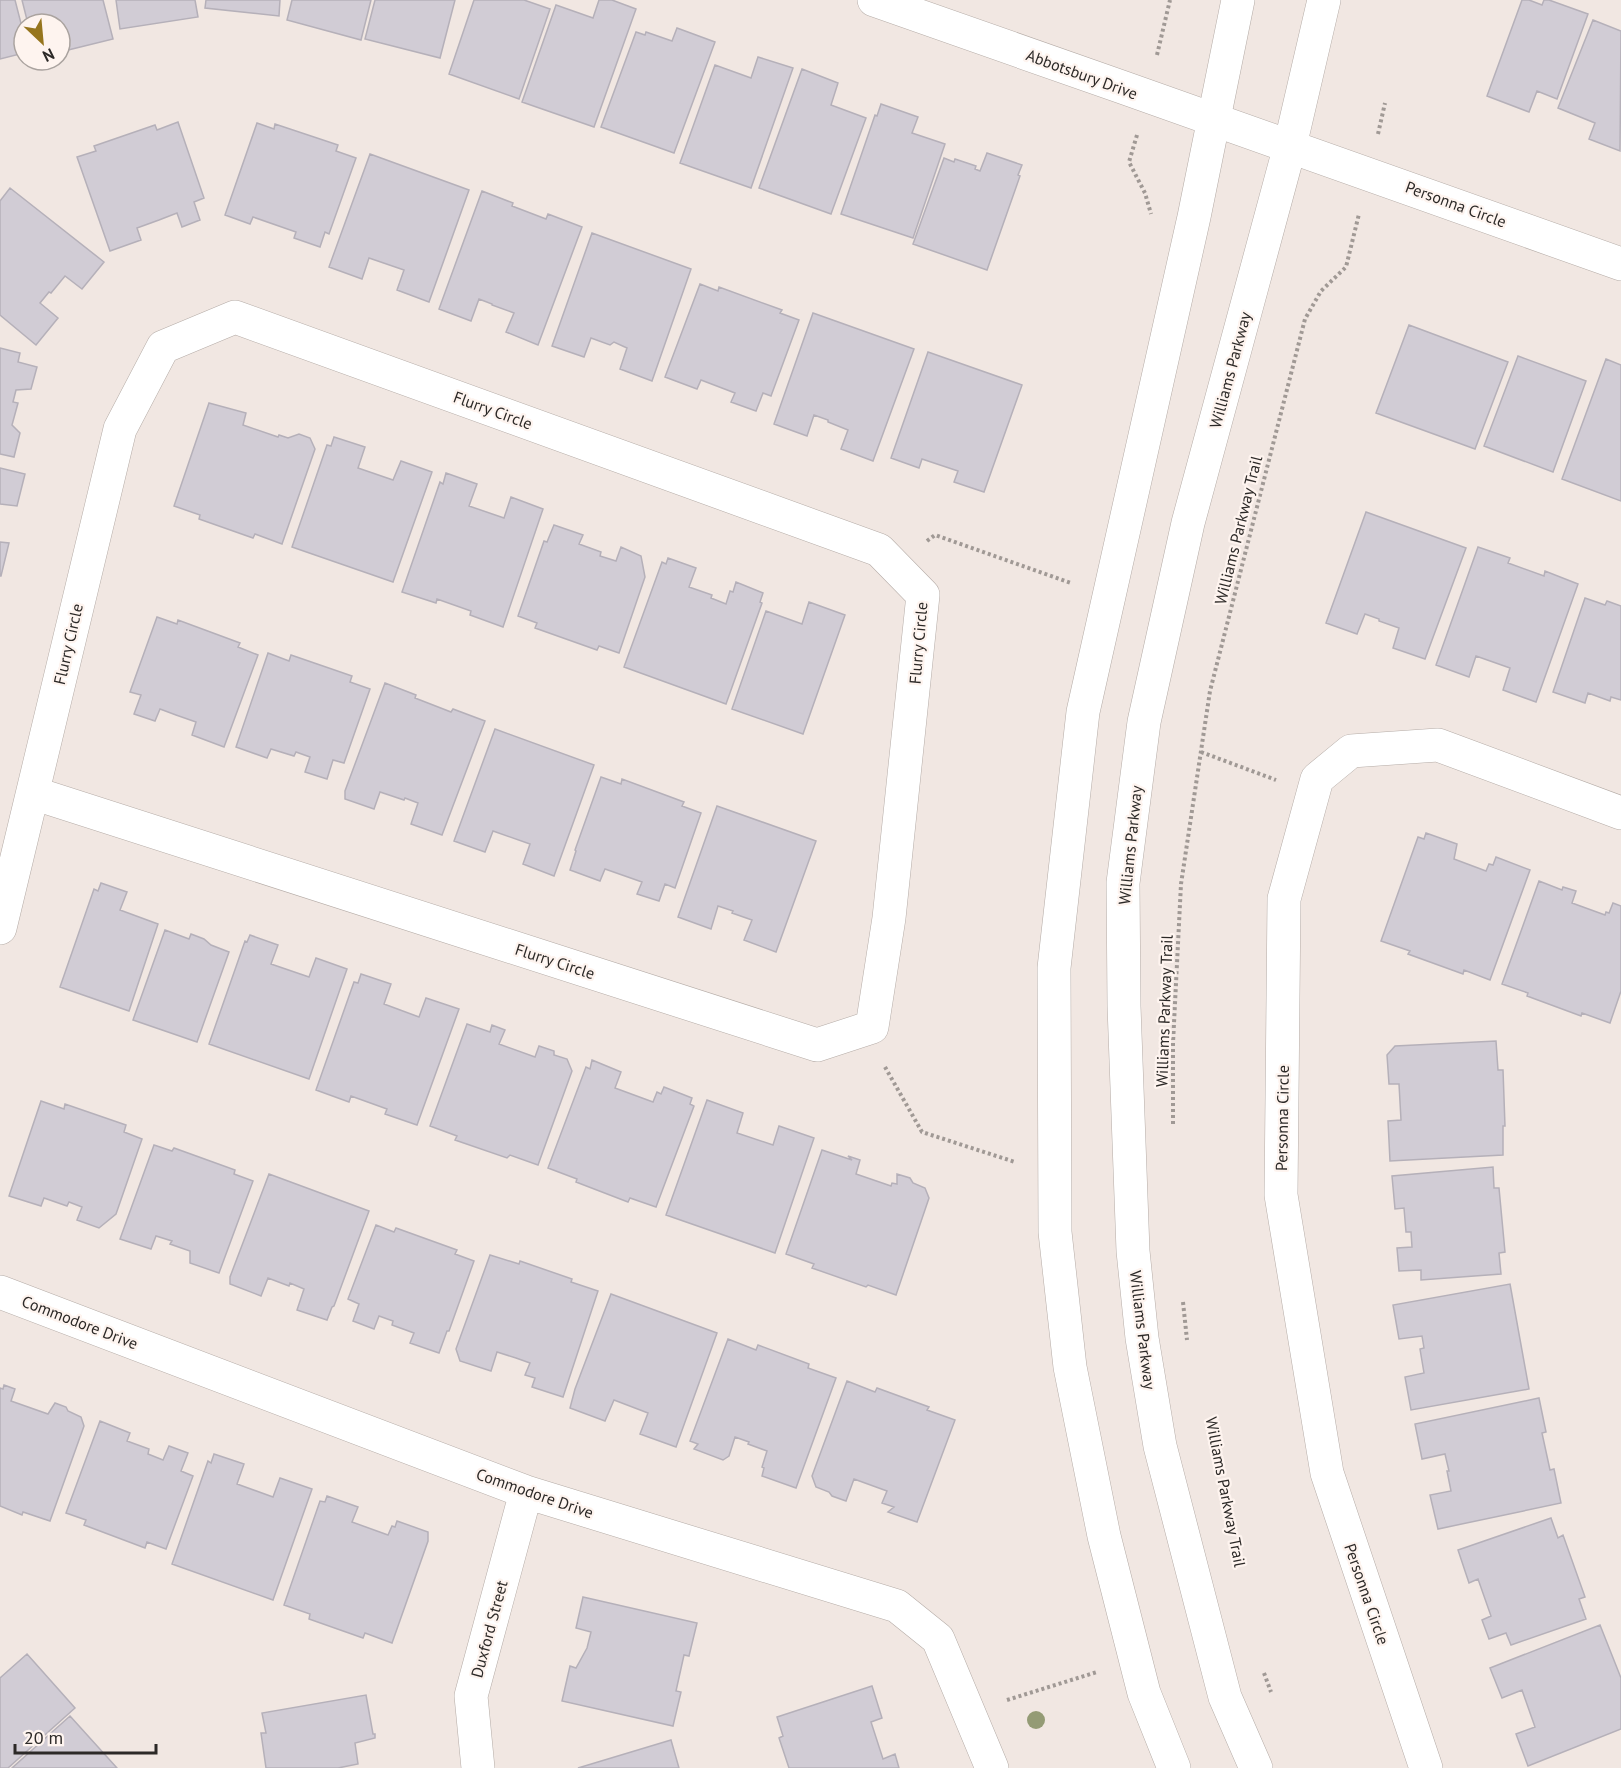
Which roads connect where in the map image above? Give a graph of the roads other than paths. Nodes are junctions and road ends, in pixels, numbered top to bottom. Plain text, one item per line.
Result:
1 (874, 0) edge
2 (1238, 0) edge
3 (1324, 0) edge
4 (1215, 119) junction
5 (1290, 146) junction
6 (1621, 264) edge
7 (33, 793) junction
8 (1621, 813) edge
9 (0, 928) edge
10 (0, 1292) edge
11 (526, 1492) junction
12 (478, 1768) edge
13 (992, 1768) edge
14 (1174, 1768) edge
15 (1256, 1768) edge
16 (1426, 1768) edge

1 - 4 street, Abbotsbury Drive
2 - 4 street
3 - 5 street, Williams Parkway
4 - 5 street, Abbotsbury Drive
4 - 14 street
5 - 6 street, Personna Circle
5 - 15 street, Williams Parkway
7 - 7 street, Flurry Circle
7 - 9 street, Flurry Circle
8 - 16 street, Personna Circle
10 - 11 street, Commodore Drive
11 - 12 street, Duxford Street
11 - 13 street, Commodore Drive

